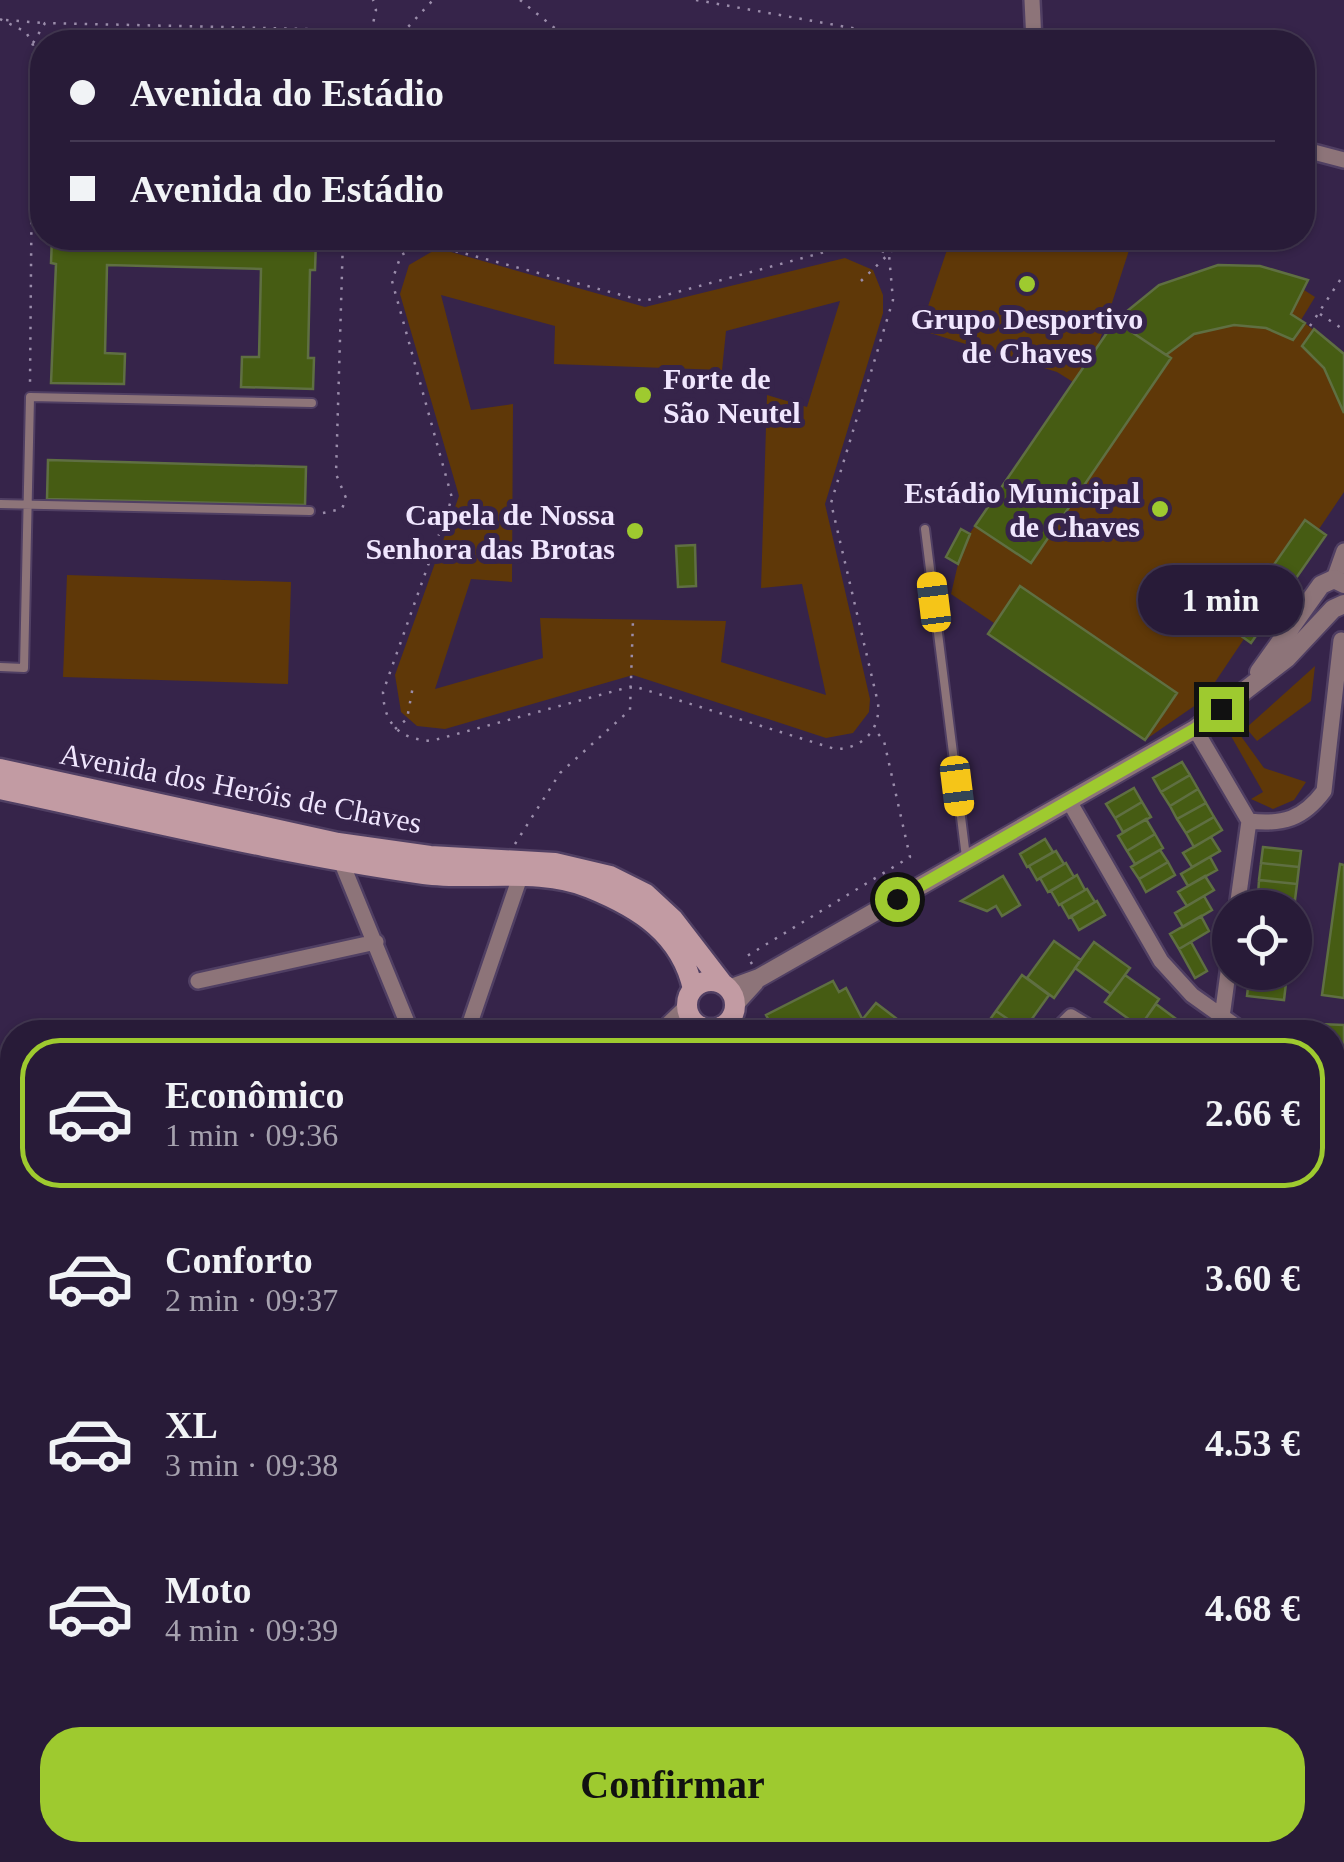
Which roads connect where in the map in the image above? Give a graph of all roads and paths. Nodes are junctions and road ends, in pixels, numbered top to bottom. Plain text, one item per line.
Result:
1 (373, 0) edge
2 (433, 0) edge
3 (520, 0) edge
4 (696, 0) edge
5 (1032, 0) edge
6 (2, 20) edge
7 (44, 24) junction
8 (41, 30) edge
9 (311, 30) edge
10 (372, 30) edge
11 (405, 30) edge
12 (557, 30) edge
13 (868, 30) edge
14 (1033, 30) edge
15 (30, 39) edge
16 (1315, 152) edge
17 (1344, 160) edge
18 (32, 250) edge
19 (343, 250) edge
20 (412, 250) edge
21 (459, 250) edge
22 (831, 250) edge
23 (880, 250) edge
24 (893, 250) edge
25 (888, 255) junction
26 (1344, 274) edge
27 (862, 281) dead end
28 (1318, 313) junction
29 (1310, 326) dead end
30 (1344, 330) edge
31 (30, 397) junction
32 (312, 403) dead end
33 (0, 504) edge
34 (24, 504) junction
35 (310, 511) joint
36 (924, 529) dead end
37 (1344, 551) edge
38 (1339, 582) edge
39 (1318, 594) junction
40 (1338, 606) edge
41 (634, 620) dead end
42 (1341, 640) dead end
43 (0, 667) edge
44 (1250, 685) junction
45 (414, 686) dead end
46 (632, 686) junction
47 (874, 729) junction
48 (1195, 729) junction
49 (395, 730) junction
50 (0, 769) edge
51 (0, 789) edge
52 (1069, 801) junction
53 (1248, 822) junction
54 (514, 845) dead end
55 (966, 860) junction
56 (341, 861) junction
57 (520, 876) junction
58 (1239, 890) edge
59 (376, 942) junction
60 (759, 978) junction
61 (198, 981) dead end
62 (1226, 990) edge
63 (708, 1016) edge
64 (1222, 1016) junction
65 (406, 1020) edge
66 (470, 1020) edge
67 (1228, 1020) edge
68 (371, 1862) edge
69 (403, 1862) edge

1 - 10 path
2 - 11 path
3 - 12 path
4 - 13 path
5 - 14 street
6 - 7 path
6 - 15 path
7 - 8 path
7 - 9 path
16 - 17 street
18 - 31 path
19 - 35 path
20 - 49 path
21 - 22 path
23 - 25 path
24 - 25 path
25 - 27 path
25 - 47 path
26 - 28 path
28 - 29 path
28 - 30 path
31 - 32 lane
31 - 34 lane
33 - 34 lane
34 - 35 lane
34 - 43 lane
36 - 55 lane
37 - 38 street
38 - 39 street
39 - 40 street
39 - 44 street
40 - 44 street
41 - 46 path
42 - 53 street
44 - 48 street
45 - 49 path
46 - 47 path
46 - 49 path
46 - 54 path
47 - 60 path
48 - 52 street
48 - 53 street
50 - 63 main road, Avenida dos Heróis de Chaves
51 - 56 main road, Avenida dos Heróis de Chaves
52 - 55 street
52 - 64 street
53 - 58 street
55 - 60 street
56 - 57 main road, Avenida dos Heróis de Chaves
56 - 59 street
57 - 63 main road, Avenida dos Heróis de Chaves
57 - 66 street
59 - 61 street
59 - 65 street
60 - 63 street
62 - 64 street
64 - 67 street
68 - 69 main road

